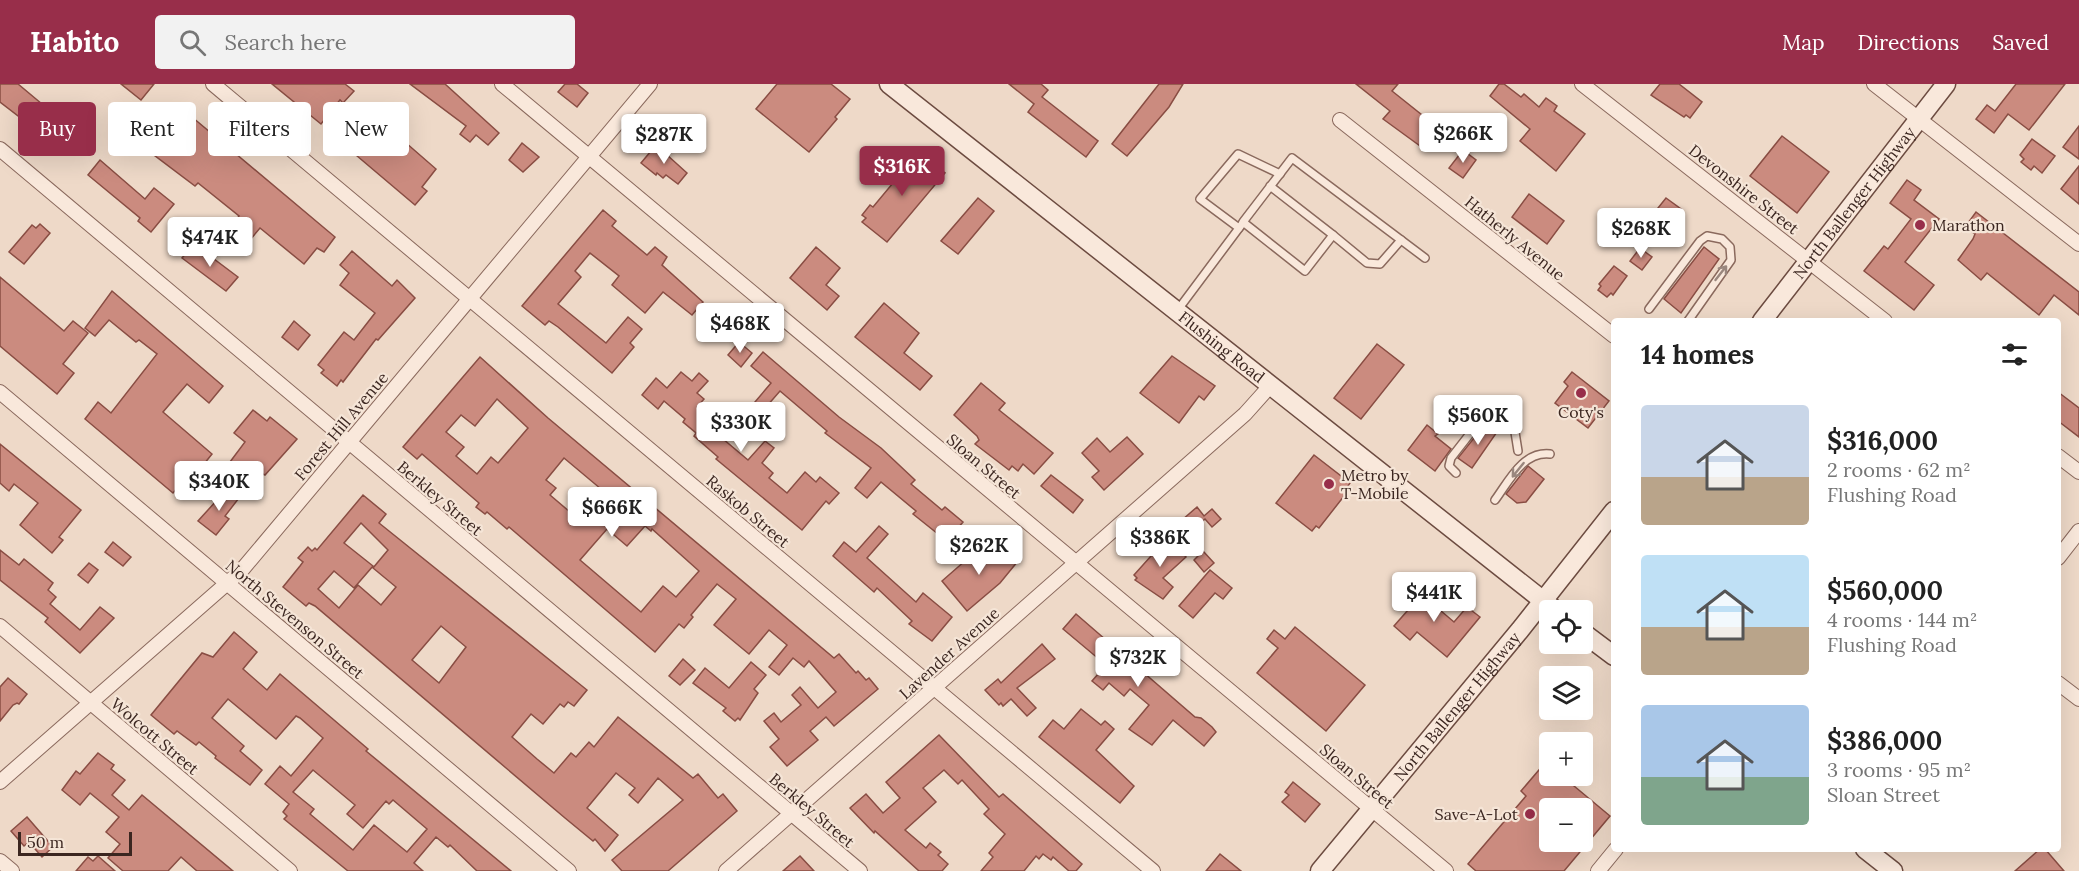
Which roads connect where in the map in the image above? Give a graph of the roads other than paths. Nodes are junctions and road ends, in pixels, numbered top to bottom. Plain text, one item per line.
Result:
1 (213, 84) edge
2 (502, 84) edge
3 (650, 84) edge
4 (889, 84) edge
5 (1582, 84) edge
6 (1874, 84) edge
7 (1946, 84) edge
8 (1919, 119) junction
9 (1340, 120) dead end
10 (0, 148) edge
11 (589, 157) junction
12 (1280, 174) junction
13 (1270, 186) junction
14 (1241, 225) junction
15 (1333, 235) junction
16 (1401, 240) junction
17 (2079, 244) edge
18 (1425, 258) dead end
19 (1809, 261) junction
20 (469, 299) junction
21 (1649, 309) dead end
22 (1177, 311) junction
23 (1690, 318) edge
24 (1764, 318) edge
25 (1881, 318) edge
26 (1611, 334) edge
27 (1271, 385) junction
28 (0, 392) edge
29 (349, 442) junction
30 (1518, 451) dead end
31 (1550, 454) dead end
32 (2061, 458) edge
33 (2079, 472) edge
34 (1456, 473) dead end
35 (1495, 500) dead end
36 (1611, 515) edge
37 (2079, 531) edge
38 (2061, 554) edge
39 (1075, 564) junction
40 (226, 583) junction
41 (1541, 600) edge
42 (1553, 600) edge
43 (1539, 617) edge
44 (0, 626) edge
45 (1593, 640) edge
46 (1611, 654) edge
47 (2061, 684) edge
48 (933, 688) junction
49 (2079, 699) edge
50 (90, 703) junction
51 (0, 782) edge
52 (1371, 809) junction
53 (791, 814) junction
54 (1614, 852) edge
55 (1869, 852) edge
56 (0, 861) edge
57 (12, 871) edge
58 (290, 871) edge
59 (569, 871) edge
60 (726, 871) edge
61 (860, 871) edge
62 (1153, 871) edge
63 (1320, 871) edge
64 (1446, 871) edge
65 (1598, 871) edge
66 (1893, 871) edge

1 - 20 street, Raskob Street
2 - 11 street, Sloan Street
3 - 11 street, Forest Hill Avenue
4 - 22 main road, Flushing Road
5 - 19 street, Devonshire Street
6 - 8 street
7 - 8 main road, North Ballenger Highway
8 - 17 street
8 - 19 main road, North Ballenger Highway
9 - 26 street, Hatherly Avenue
10 - 29 street, Berkley Street
11 - 20 street, Forest Hill Avenue
11 - 39 street, Sloan Street
12 - 13 lane
12 - 14 lane
12 - 16 lane
13 - 14 lane
13 - 15 lane
14 - 15 lane
14 - 22 lane
15 - 16 lane
16 - 18 lane
19 - 24 main road, North Ballenger Highway
19 - 25 street, Devonshire Street
20 - 29 street, Forest Hill Avenue
20 - 48 street, Raskob Street
23 -> 21 lane
22 - 27 main road, Flushing Road
27 - 39 street, Lavender Avenue
27 - 41 main road, Flushing Road
28 - 40 street, North Stevenson Street
29 - 40 street, Forest Hill Avenue
29 - 53 street, Berkley Street
30 - 34 lane
31 -> 35 lane
32 - 33 street
36 - 42 main road, North Ballenger Highway
37 - 38 street
39 - 48 street, Lavender Avenue
39 - 52 street, Sloan Street
40 - 50 street, Forest Hill Avenue
40 - 59 street, North Stevenson Street
43 - 52 main road, North Ballenger Highway
44 - 50 street, Wolcott Street
45 - 46 main road
47 - 49 street
48 - 53 street, Lavender Avenue
48 - 62 street, Raskob Street
50 - 51 street, Forest Hill Avenue
50 - 58 street, Wolcott Street
52 - 63 main road, North Ballenger Highway
52 - 64 street, Sloan Street
53 - 60 street, Lavender Avenue
53 - 61 street, Berkley Street
54 - 65 street
55 - 66 main road
56 - 57 street

